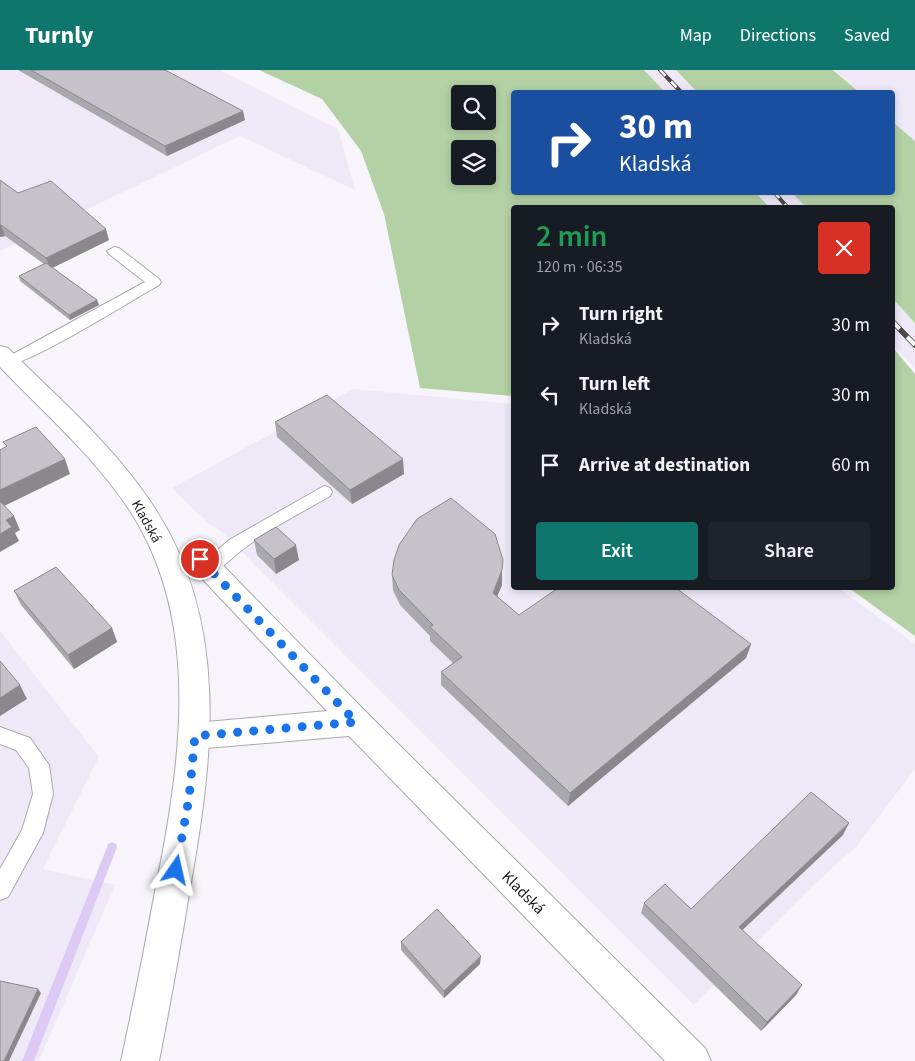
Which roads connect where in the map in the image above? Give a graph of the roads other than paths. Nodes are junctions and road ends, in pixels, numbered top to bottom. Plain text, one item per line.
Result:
1 (114, 251) dead end
2 (4, 358) edge
3 (324, 492) dead end
4 (204, 564) joint
5 (356, 722) junction
6 (0, 735) edge
7 (195, 736) junction
8 (0, 890) edge
9 (140, 1061) edge
10 (692, 1061) edge

1 - 2 lane
2 - 7 main road, Kladská
3 - 4 lane
4 - 5 main road, Kladská
5 - 7 main road
5 - 10 main road, Kladská
6 - 8 lane
7 - 9 main road, Kladská

